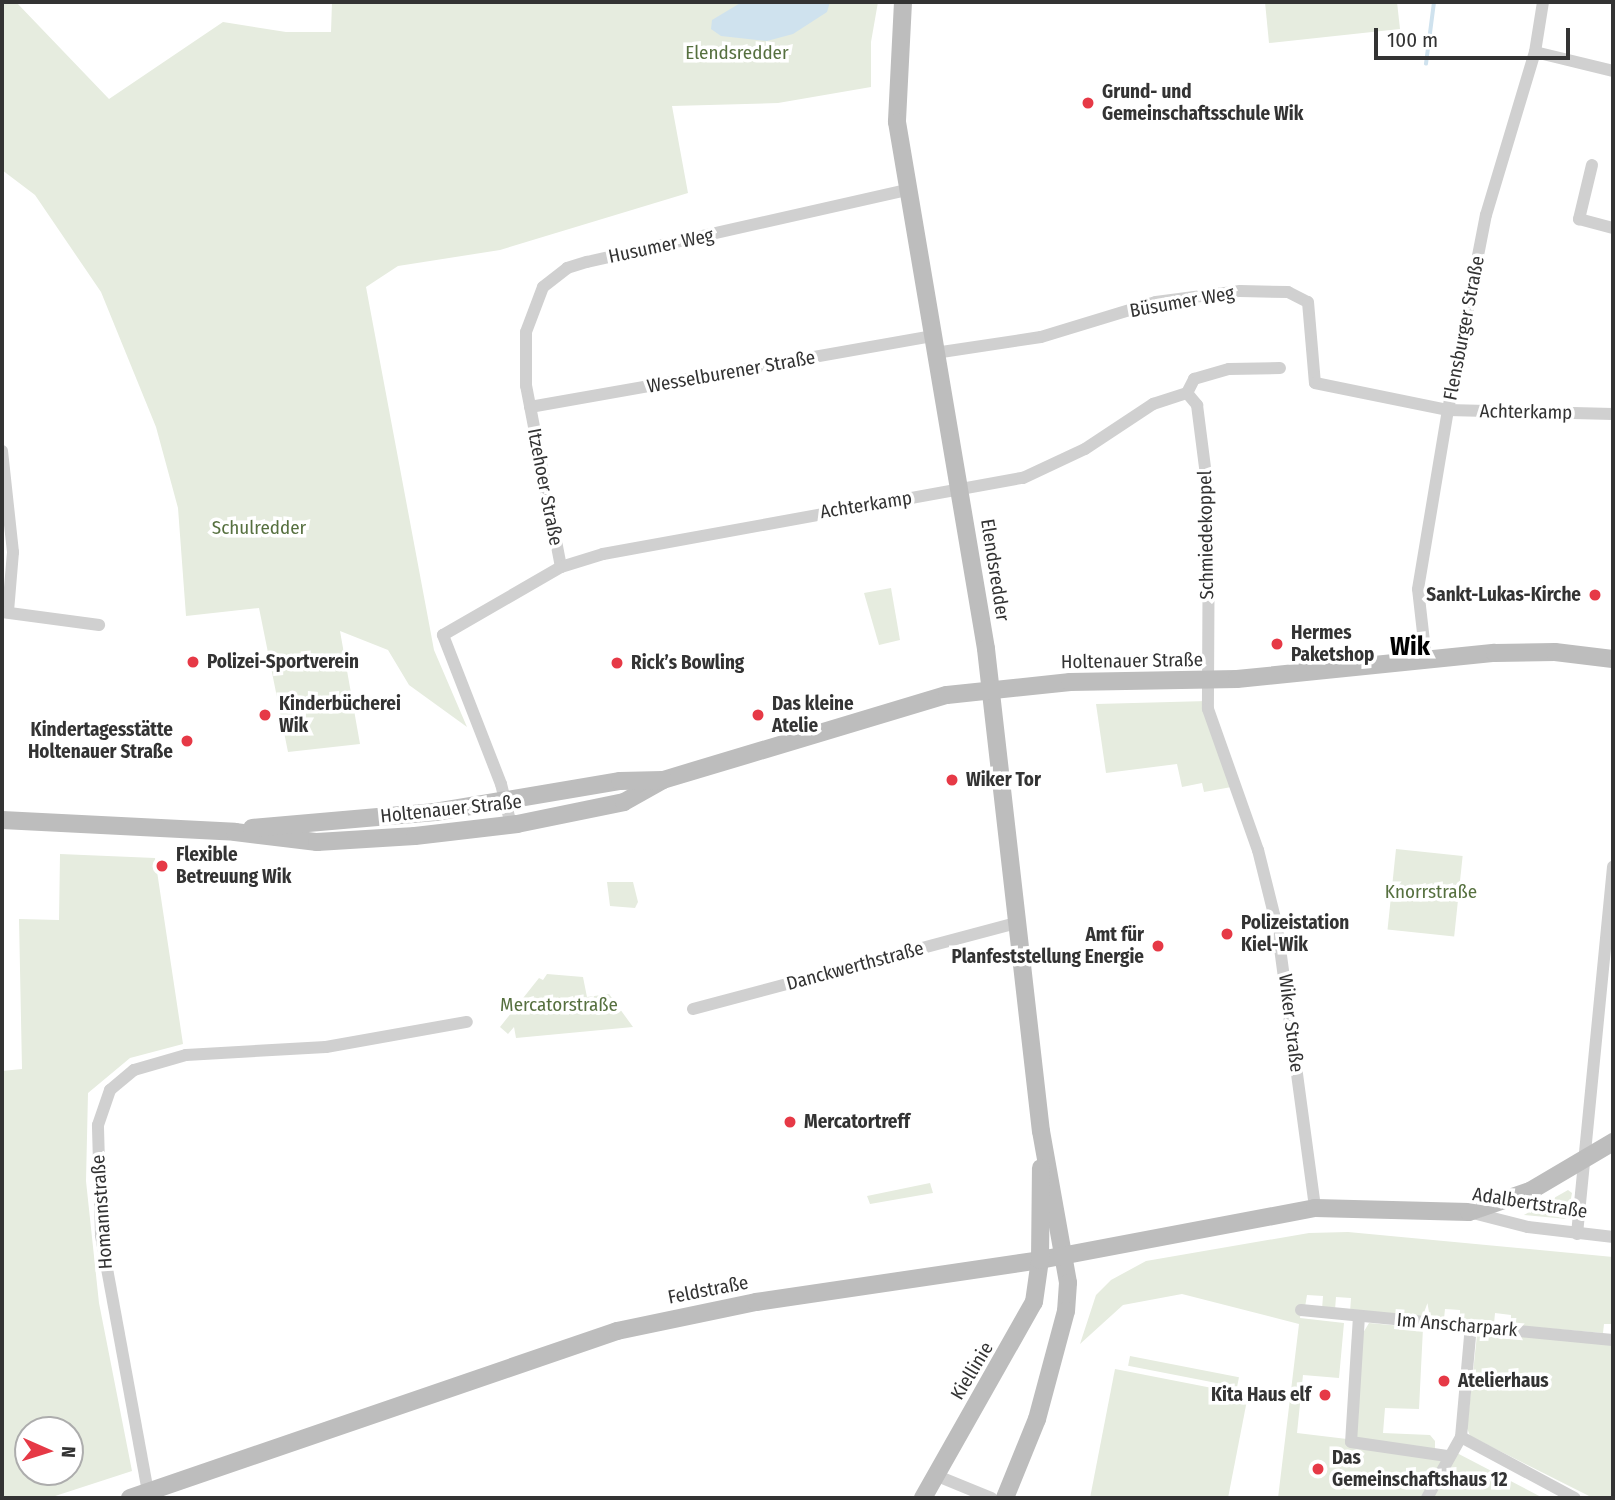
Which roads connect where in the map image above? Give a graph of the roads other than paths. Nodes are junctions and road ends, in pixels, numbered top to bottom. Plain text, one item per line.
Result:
1 (904, 2) edge
2 (1543, 2) edge
3 (1535, 52) junction
4 (1613, 71) edge
5 (1592, 165) dead end
6 (906, 190) junction
7 (1613, 228) edge
8 (933, 344) junction
9 (1280, 368) dead end
10 (1315, 383) joint
11 (1187, 393) junction
12 (530, 407) junction
13 (1448, 410) junction
14 (1613, 414) edge
15 (2, 452) edge
16 (962, 490) junction
17 (561, 567) junction
18 (5, 612) edge
19 (99, 625) dead end
20 (1426, 659) junction
21 (1613, 659) edge
22 (1207, 681) junction
23 (990, 690) junction
24 (663, 780) junction
25 (506, 801) junction
26 (2, 820) edge
27 (511, 825) junction
28 (235, 832) junction
29 (1613, 867) edge
30 (1017, 923) junction
31 (693, 1009) dead end
32 (467, 1022) dead end
33 (1041, 1131) junction
34 (1613, 1142) edge
35 (1583, 1161) junction
36 (1315, 1208) junction
37 (1469, 1212) junction
38 (1577, 1234) junction
39 (1613, 1237) edge
40 (1066, 1255) junction
41 (1040, 1259) junction
42 (1301, 1310) dead end
43 (1359, 1316) junction
44 (1471, 1326) junction
45 (1613, 1340) edge
46 (1461, 1437) junction
47 (1447, 1456) junction
48 (935, 1475) junction
49 (148, 1492) junction
50 (130, 1498) edge
51 (923, 1498) edge
52 (991, 1498) edge
53 (1005, 1498) edge
54 (1427, 1498) edge
55 (1575, 1498) edge

1 - 6 street, Elendsredder
2 - 3 street, Flensburger Straße
3 - 4 street
3 - 13 street, Flensburger Straße
5 - 7 street
6 - 8 street, Elendsredder
6 - 12 street, Husumer Weg
8 - 10 street, Büsumer Weg
8 - 12 street, Wesselburener Straße
8 - 16 street, Elendsredder
9 - 11 street, Achterkamp
10 - 13 street, Achterkamp
11 - 16 street, Achterkamp
11 - 22 street, Schmiedekoppel
12 - 17 street, Itzehoer Straße
13 - 14 street, Achterkamp
13 - 20 street, Flensburger Straße
15 - 18 street
16 - 17 street, Achterkamp
16 - 23 street, Elendsredder
17 - 25 street, Achterkamp
18 - 19 street
20 - 21 street, Holtenauer Straße
20 - 22 street, Holtenauer Straße
22 - 23 street, Holtenauer Straße
22 - 36 street, Wiker Straße
23 - 24 street, Holtenauer Straße
23 - 30 street
24 - 25 street, Holtenauer Straße
24 - 27 street, Holtenauer Straße
25 - 27 street
25 - 28 street, Holtenauer Straße
26 - 28 street, Holtenauer Straße
27 - 28 street, Holtenauer Straße
29 - 35 street
30 - 31 street, Danckwerthstraße
30 - 33 street
32 - 49 street, Homannstraße
33 - 40 street
33 - 41 street
34 - 35 street
35 - 37 street
35 - 38 street
36 - 37 street, Adalbertstraße
36 - 40 street, Feldstraße
37 - 38 street, Adalbertstraße
38 - 39 street, Adalbertstraße
40 - 41 street, Feldstraße
40 - 53 street
41 - 48 street, Kiellinie
41 - 49 street, Feldstraße
42 - 43 street, Im Anscharpark
43 - 44 street, Im Anscharpark
43 - 47 street
44 - 45 street, Im Anscharpark
44 - 46 street
46 - 47 street
46 - 55 street
47 - 54 street
48 - 51 street, Kiellinie
48 - 52 street
49 - 50 street, Feldstraße

